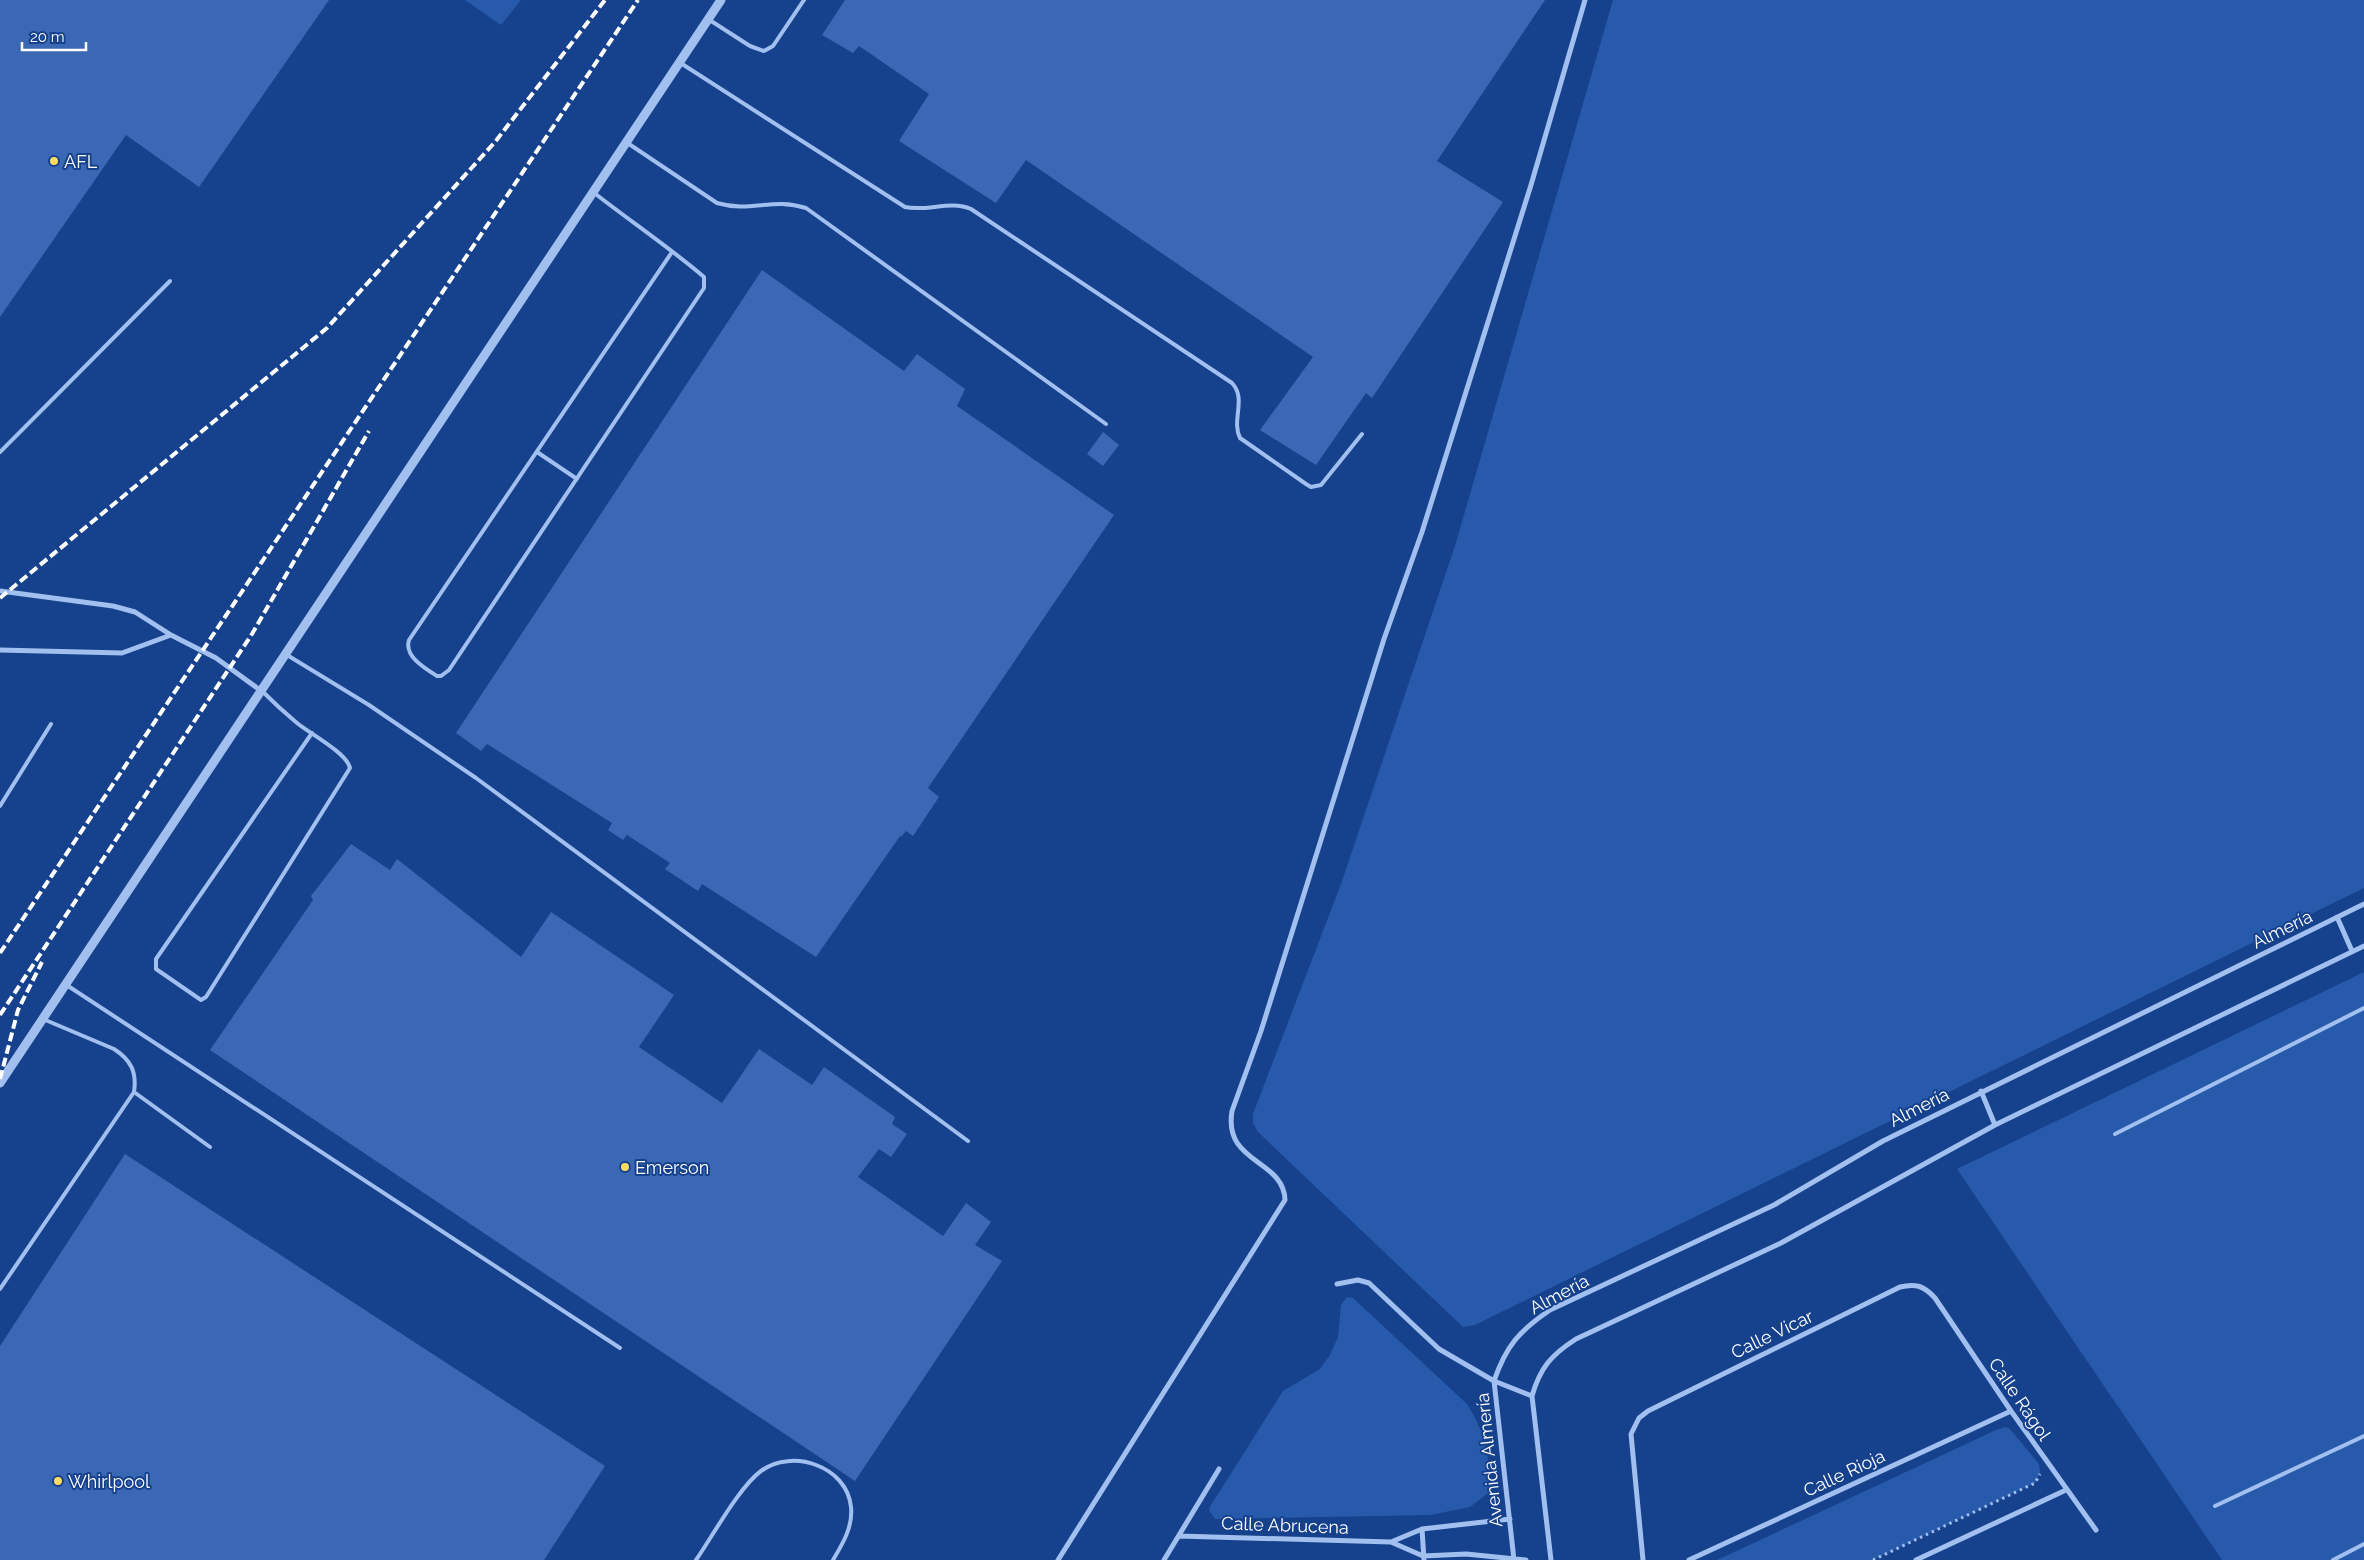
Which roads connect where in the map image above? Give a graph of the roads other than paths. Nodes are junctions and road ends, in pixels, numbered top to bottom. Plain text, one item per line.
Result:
1 (720, 0) edge
2 (804, 0) edge
3 (1585, 0) edge
4 (708, 19) junction
5 (679, 62) junction
6 (626, 142) junction
7 (592, 192) junction
8 (672, 252) junction
9 (170, 282) dead end
10 (1106, 424) dead end
11 (1362, 434) dead end
12 (0, 452) edge
13 (536, 452) junction
14 (577, 479) junction
15 (0, 591) edge
16 (171, 636) junction
17 (0, 650) edge
18 (285, 653) junction
19 (260, 690) junction
20 (51, 724) dead end
21 (312, 733) junction
22 (0, 806) edge
23 (2364, 904) edge
24 (2337, 917) junction
25 (2364, 946) edge
26 (2352, 951) junction
27 (65, 984) junction
28 (2364, 1008) edge
29 (43, 1019) junction
30 (0, 1083) edge
31 (1981, 1091) junction
32 (134, 1092) junction
33 (1995, 1125) junction
34 (2115, 1134) dead end
35 (968, 1141) dead end
36 (210, 1147) dead end
37 (1337, 1284) dead end
38 (1920, 1286) joint
39 (0, 1288) edge
40 (620, 1348) dead end
41 (1502, 1358) joint
42 (1494, 1382) junction
43 (1532, 1396) junction
44 (2011, 1411) junction
45 (2364, 1436) edge
46 (1219, 1469) dead end
47 (2066, 1490) junction
48 (2215, 1506) dead end
49 (1510, 1519) junction
50 (1422, 1529) junction
51 (2096, 1530) dead end
52 (1179, 1536) junction
53 (1391, 1542) junction
54 (2364, 1544) edge
55 (1424, 1558) edge
56 (1514, 1559) edge
57 (696, 1560) edge
58 (833, 1560) edge
59 (1058, 1560) edge
60 (1164, 1560) edge
61 (1526, 1560) edge
62 (1551, 1560) edge
63 (1643, 1560) edge
64 (1689, 1560) edge
65 (1916, 1560) edge
66 (2333, 1560) edge

1 - 4 street
2 - 4 lane
3 - 59 street
4 - 5 street
5 - 6 street
5 - 11 lane
6 - 7 street
6 - 10 lane
7 - 8 lane
7 - 18 street
8 - 13 lane
8 - 14 lane
9 - 12 lane
13 - 14 lane
13 - 14 lane
15 - 16 street
16 - 17 street
16 - 19 street
18 - 19 street
18 - 35 lane
19 - 21 lane
19 - 27 street
20 - 22 lane
21 - 21 lane
23 - 24 street, Almería
24 - 26 street
24 - 31 street, Almería
25 - 26 street
26 - 33 street
27 - 29 street
27 - 40 lane
28 - 34 lane
29 - 30 street
29 - 32 lane
31 - 33 street
31 - 41 street, Almería
32 - 36 lane
32 - 39 lane
33 - 43 street
37 - 42 street
38 - 44 street, Calle Rágol
38 - 63 street, Calle Vicar
41 - 42 street, Avenida Almería
42 - 43 street
42 - 49 street, Avenida Almería
43 - 62 street
44 - 47 street, Calle Rágol
44 - 64 street, Calle Rioja
45 - 48 lane
46 - 52 street
47 - 51 street, Calle Rágol
47 - 65 street
49 - 50 street, Calle Abrucena
49 - 56 street, Avenida Almería
50 - 53 street, Calle Abrucena
50 - 55 street
52 - 53 street, Calle Abrucena
52 - 60 street
53 - 55 street, Calle Abrucena
54 - 66 lane
55 - 56 street, Calle Abrucena
56 - 61 street
57 - 58 lane

